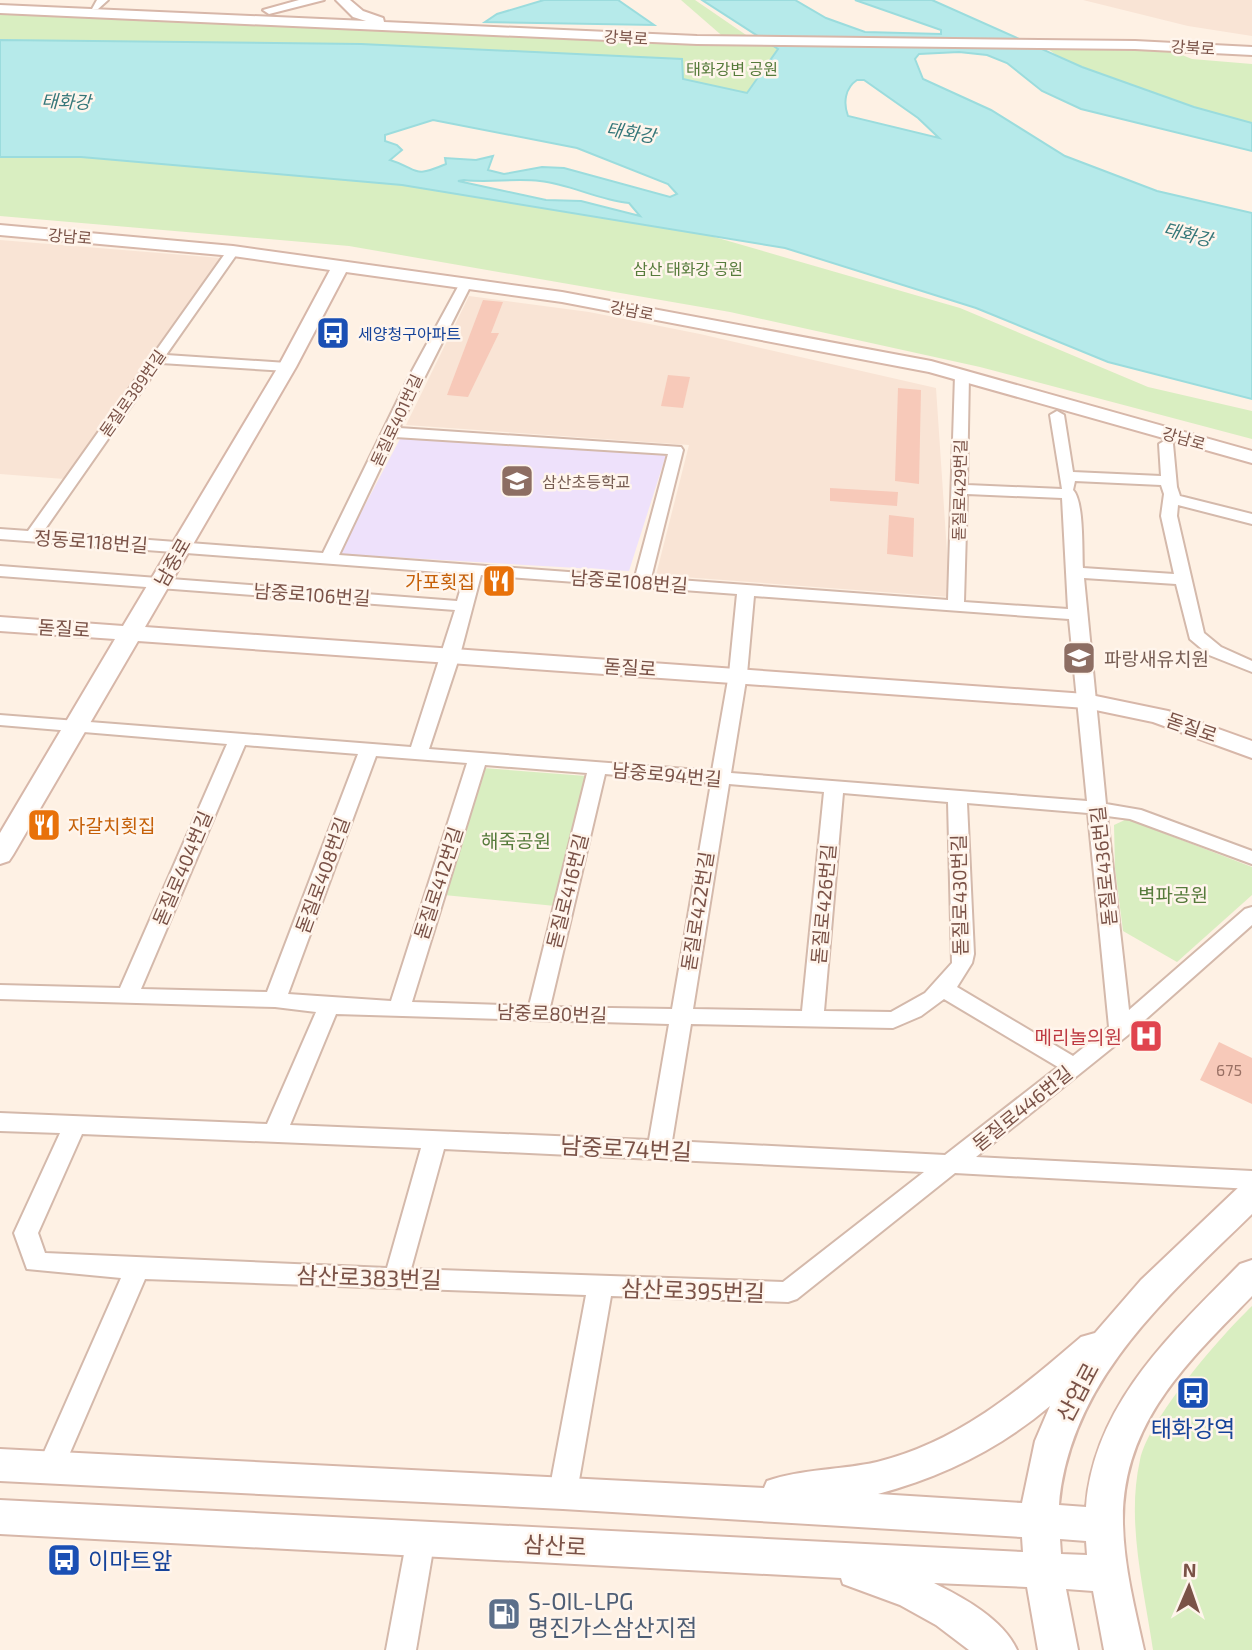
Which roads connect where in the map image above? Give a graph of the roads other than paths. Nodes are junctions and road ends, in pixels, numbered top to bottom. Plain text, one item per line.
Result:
1 (319, 0) edge
2 (342, 0) edge
3 (0, 9) edge
4 (195, 17) junction
5 (284, 21) junction
6 (408, 27) junction
7 (1252, 51) edge
8 (0, 230) edge
9 (233, 251) junction
10 (340, 267) junction
11 (466, 283) junction
12 (883, 357) junction
13 (157, 359) junction
14 (287, 367) junction
15 (962, 375) junction
16 (993, 384) junction
17 (1057, 415) junction
18 (391, 432) junction
19 (1166, 444) junction
20 (1252, 446) edge
21 (1252, 457) edge
22 (1252, 468) edge
23 (1068, 476) junction
24 (1170, 488) junction
25 (960, 489) junction
26 (1069, 494) junction
27 (1252, 519) edge
28 (0, 534) edge
29 (32, 537) junction
30 (181, 547) junction
31 (329, 558) junction
32 (474, 569) junction
33 (0, 571) edge
34 (1075, 572) junction
35 (1183, 580) junction
36 (160, 582) junction
37 (642, 582) junction
38 (746, 590) junction
39 (464, 606) junction
40 (956, 606) junction
41 (1077, 615) junction
42 (0, 624) edge
43 (132, 633) junction
44 (451, 655) junction
45 (1252, 667) edge
46 (737, 674) junction
47 (1086, 701) junction
48 (0, 720) edge
49 (75, 727) junction
50 (238, 740) junction
51 (369, 750) junction
52 (1252, 750) edge
53 (418, 754) junction
54 (478, 759) junction
55 (597, 768) junction
56 (719, 778) junction
57 (834, 787) junction
58 (957, 796) junction
59 (1097, 808) junction
60 (0, 855) edge
61 (1252, 858) edge
62 (1252, 914) edge
63 (942, 988) junction
64 (0, 992) edge
65 (127, 996) junction
66 (275, 1000) junction
67 (330, 1006) junction
68 (399, 1008) junction
69 (538, 1014) junction
70 (680, 1017) junction
71 (812, 1020) junction
72 (1120, 1030) junction
73 (1073, 1066) junction
74 (0, 1122) edge
75 (75, 1125) junction
76 (275, 1133) junction
77 (435, 1140) junction
78 (659, 1149) junction
79 (951, 1165) junction
80 (1252, 1180) edge
81 (1252, 1194) edge
82 (137, 1269) junction
83 (1252, 1274) edge
84 (396, 1278) junction
85 (600, 1287) junction
86 (1124, 1321) junction
87 (0, 1465) edge
88 (50, 1468) junction
89 (563, 1492) junction
90 (668, 1499) junction
91 (0, 1517) edge
92 (1040, 1522) junction
93 (1104, 1525) junction
94 (421, 1538) junction
95 (805, 1558) junction
96 (1045, 1571) junction
97 (1110, 1574) junction
98 (401, 1650) edge
99 (998, 1650) edge
100 (1058, 1650) edge
101 (1124, 1650) edge

1 - 4 main road
1 - 5 main road
2 - 6 main road
3 - 4 main road, 강북로
4 - 5 main road, 강북로
5 - 6 main road, 강북로
6 - 7 main road, 강북로
8 - 9 main road, 강남로
9 - 10 main road, 강남로
9 - 13 street, 돋질로389번길
10 - 11 main road, 강남로
10 - 14 main road, 남중로
11 - 12 main road, 강남로
11 - 18 street, 돋질로401번길
12 - 15 main road, 강남로
12 - 20 main road
13 - 14 street
13 - 29 street, 돋질로389번길
14 - 30 main road, 남중로
15 - 16 main road, 강남로
15 - 25 street, 돋질로429번길
16 - 17 main road
16 - 21 main road, 강남로
17 - 19 main road
17 - 23 street, 돋질로436번길
18 - 31 street, 돋질로401번길
18 - 37 street
19 - 22 main road
19 - 24 street
23 - 24 street
23 - 26 street, 돋질로436번길
24 - 27 street
24 - 35 street
25 - 26 street
25 - 40 street, 돋질로429번길
26 - 34 street, 돋질로436번길
28 - 29 street, 정동로118번길
29 - 30 street, 정동로118번길
30 - 31 street, 남중로108번길
30 - 36 main road, 남중로
31 - 32 street, 남중로108번길
32 - 37 street, 남중로108번길
32 - 39 street
33 - 36 street
34 - 35 street
34 - 41 street, 돋질로436번길
35 - 45 street
36 - 39 street, 남중로106번길
36 - 43 main road, 남중로
37 - 38 street, 남중로108번길
38 - 40 street, 남중로108번길
38 - 46 street, 돋질로422번길
39 - 44 street
40 - 41 street, 남중로108번길
41 - 47 street, 돋질로436번길
42 - 43 main road, 돋질로
43 - 44 main road, 돋질로
43 - 49 main road, 남중로
44 - 46 main road, 돋질로
44 - 53 street
46 - 47 main road, 돋질로
46 - 56 street, 돋질로422번길
47 - 52 main road, 돋질로
47 - 59 street, 돋질로436번길
48 - 49 street, 남중로94번길
49 - 50 street, 남중로94번길
49 - 60 main road, 남중로
50 - 51 street, 남중로94번길
50 - 65 street, 돋질로404번길
51 - 53 street, 남중로94번길
51 - 66 street, 돋질로408번길
53 - 54 street, 남중로94번길
54 - 55 street, 남중로94번길
54 - 68 street, 돋질로412번길
55 - 56 street, 남중로94번길
55 - 69 street, 돋질로416번길
56 - 57 street, 남중로94번길
56 - 70 street, 돋질로422번길
57 - 58 street, 남중로94번길
57 - 71 street, 돋질로426번길
58 - 59 street, 남중로94번길
58 - 63 street, 돋질로430번길
59 - 61 street, 남중로94번길
59 - 72 street, 돋질로436번길
62 - 72 street, 돋질로446번길
63 - 71 street, 남중로80번길
63 - 73 street
64 - 65 street, 남중로80번길
65 - 66 street, 남중로80번길
66 - 67 street, 남중로80번길
67 - 68 street, 남중로80번길
67 - 76 street
68 - 69 street, 남중로80번길
69 - 70 street, 남중로80번길
70 - 71 street, 남중로80번길
70 - 78 street, 돋질로422번길
72 - 73 street, 돋질로446번길
73 - 79 street, 돋질로446번길
74 - 75 street, 남중로74번길
75 - 76 street, 남중로74번길
75 - 82 street, 삼산로383번길
76 - 77 street, 남중로74번길
77 - 78 street, 남중로74번길
77 - 84 street
78 - 79 street, 남중로74번길
79 - 80 street, 남중로74번길
79 - 85 street, 삼산로395번길
81 - 86 main road, 산업로
82 - 84 street, 삼산로383번길
82 - 88 street
83 - 93 main road
84 - 85 street, 삼산로383번길
85 - 89 street, 삼산로395번길
86 - 90 main road
86 - 92 main road, 산업로
87 - 88 main road
88 - 89 main road
89 - 90 main road
90 - 92 main road
91 - 94 main road, 삼산로
92 - 93 main road
92 - 96 main road, 산업로
93 - 97 main road
94 - 95 main road, 삼산로
94 - 98 street
95 - 96 main road, 삼산로
95 - 99 main road
96 - 97 main road, 삼산로
96 - 100 main road, 산업로
97 - 101 main road

